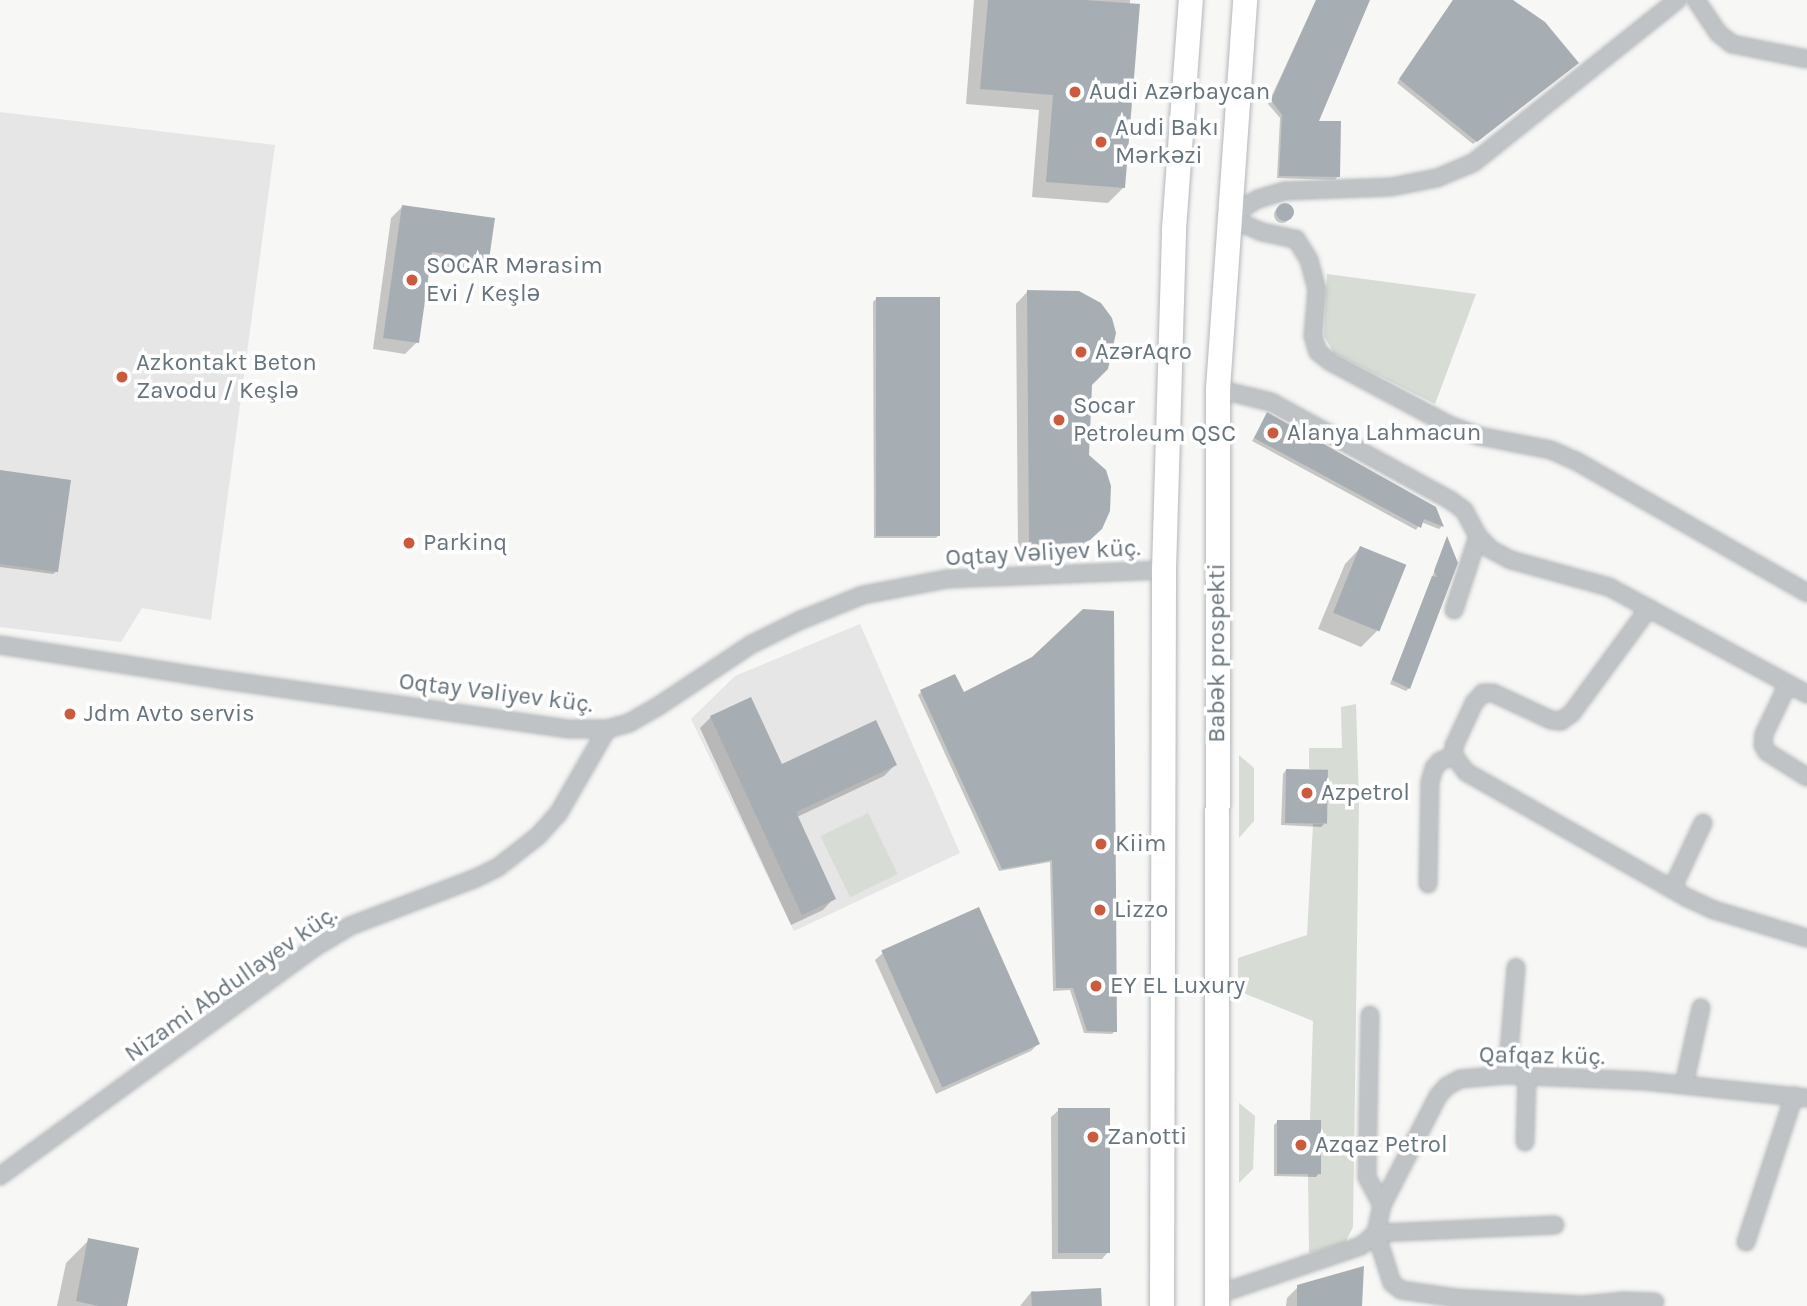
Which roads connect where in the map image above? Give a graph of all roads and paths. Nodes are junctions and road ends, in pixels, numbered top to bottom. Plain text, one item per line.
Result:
1 (1191, 0) edge
2 (1237, 0) edge
3 (1245, 0) edge
4 (1677, 0) edge
5 (1696, 0) edge
6 (1807, 59) edge
7 (1240, 68) junction
8 (1228, 217) junction
9 (1218, 389) junction
10 (1478, 536) junction
11 (1164, 570) junction
12 (1807, 593) edge
13 (1649, 608) junction
14 (1454, 610) dead end
15 (0, 645) edge
16 (1788, 684) junction
17 (1807, 694) edge
18 (607, 729) junction
19 (1454, 756) junction
20 (1807, 777) edge
21 (1703, 823) dead end
22 (1428, 884) dead end
23 (1672, 889) junction
24 (1807, 938) edge
25 (1516, 967) dead end
26 (1701, 1008) dead end
27 (1370, 1015) dead end
28 (1507, 1075) junction
29 (1527, 1076) junction
30 (1684, 1085) junction
31 (1800, 1097) edge
32 (1525, 1142) dead end
33 (0, 1176) edge
34 (1382, 1205) junction
35 (1555, 1225) dead end
36 (1376, 1233) junction
37 (1746, 1242) dead end
38 (1217, 1300) edge
39 (1655, 1301) dead end
40 (1455, 1302) edge
41 (1162, 1306) edge

1 - 11 main road
2 - 7 main road
3 - 7 main road, Babək prospekti
4 - 8 street
5 - 6 street
7 - 8 main road, Babək prospekti
8 - 9 main road, Babək prospekti
8 - 12 street
9 - 10 street
9 - 38 main road, Babək prospekti
10 - 13 street
10 - 14 street
11 - 18 street, Oqtay Vəliyev küç.
11 - 41 main road
13 - 16 street
13 - 19 street
15 - 18 street, Oqtay Vəliyev küç.
16 - 17 street
16 - 20 street
18 - 33 street, Nizami Abdullayev küç.
19 - 22 street
19 - 23 street
21 - 23 street
23 - 24 street
25 - 28 street
26 - 30 street
27 - 34 street
28 - 29 street, Qafqaz küç.
28 - 34 street, Qafqaz küç.
29 - 30 street, Qafqaz küç.
29 - 32 street
30 - 31 street, Qafqaz küç.
31 - 37 street
34 - 36 street, Qafqaz küç.
35 - 36 street
36 - 38 street
36 - 40 street
39 - 40 street

